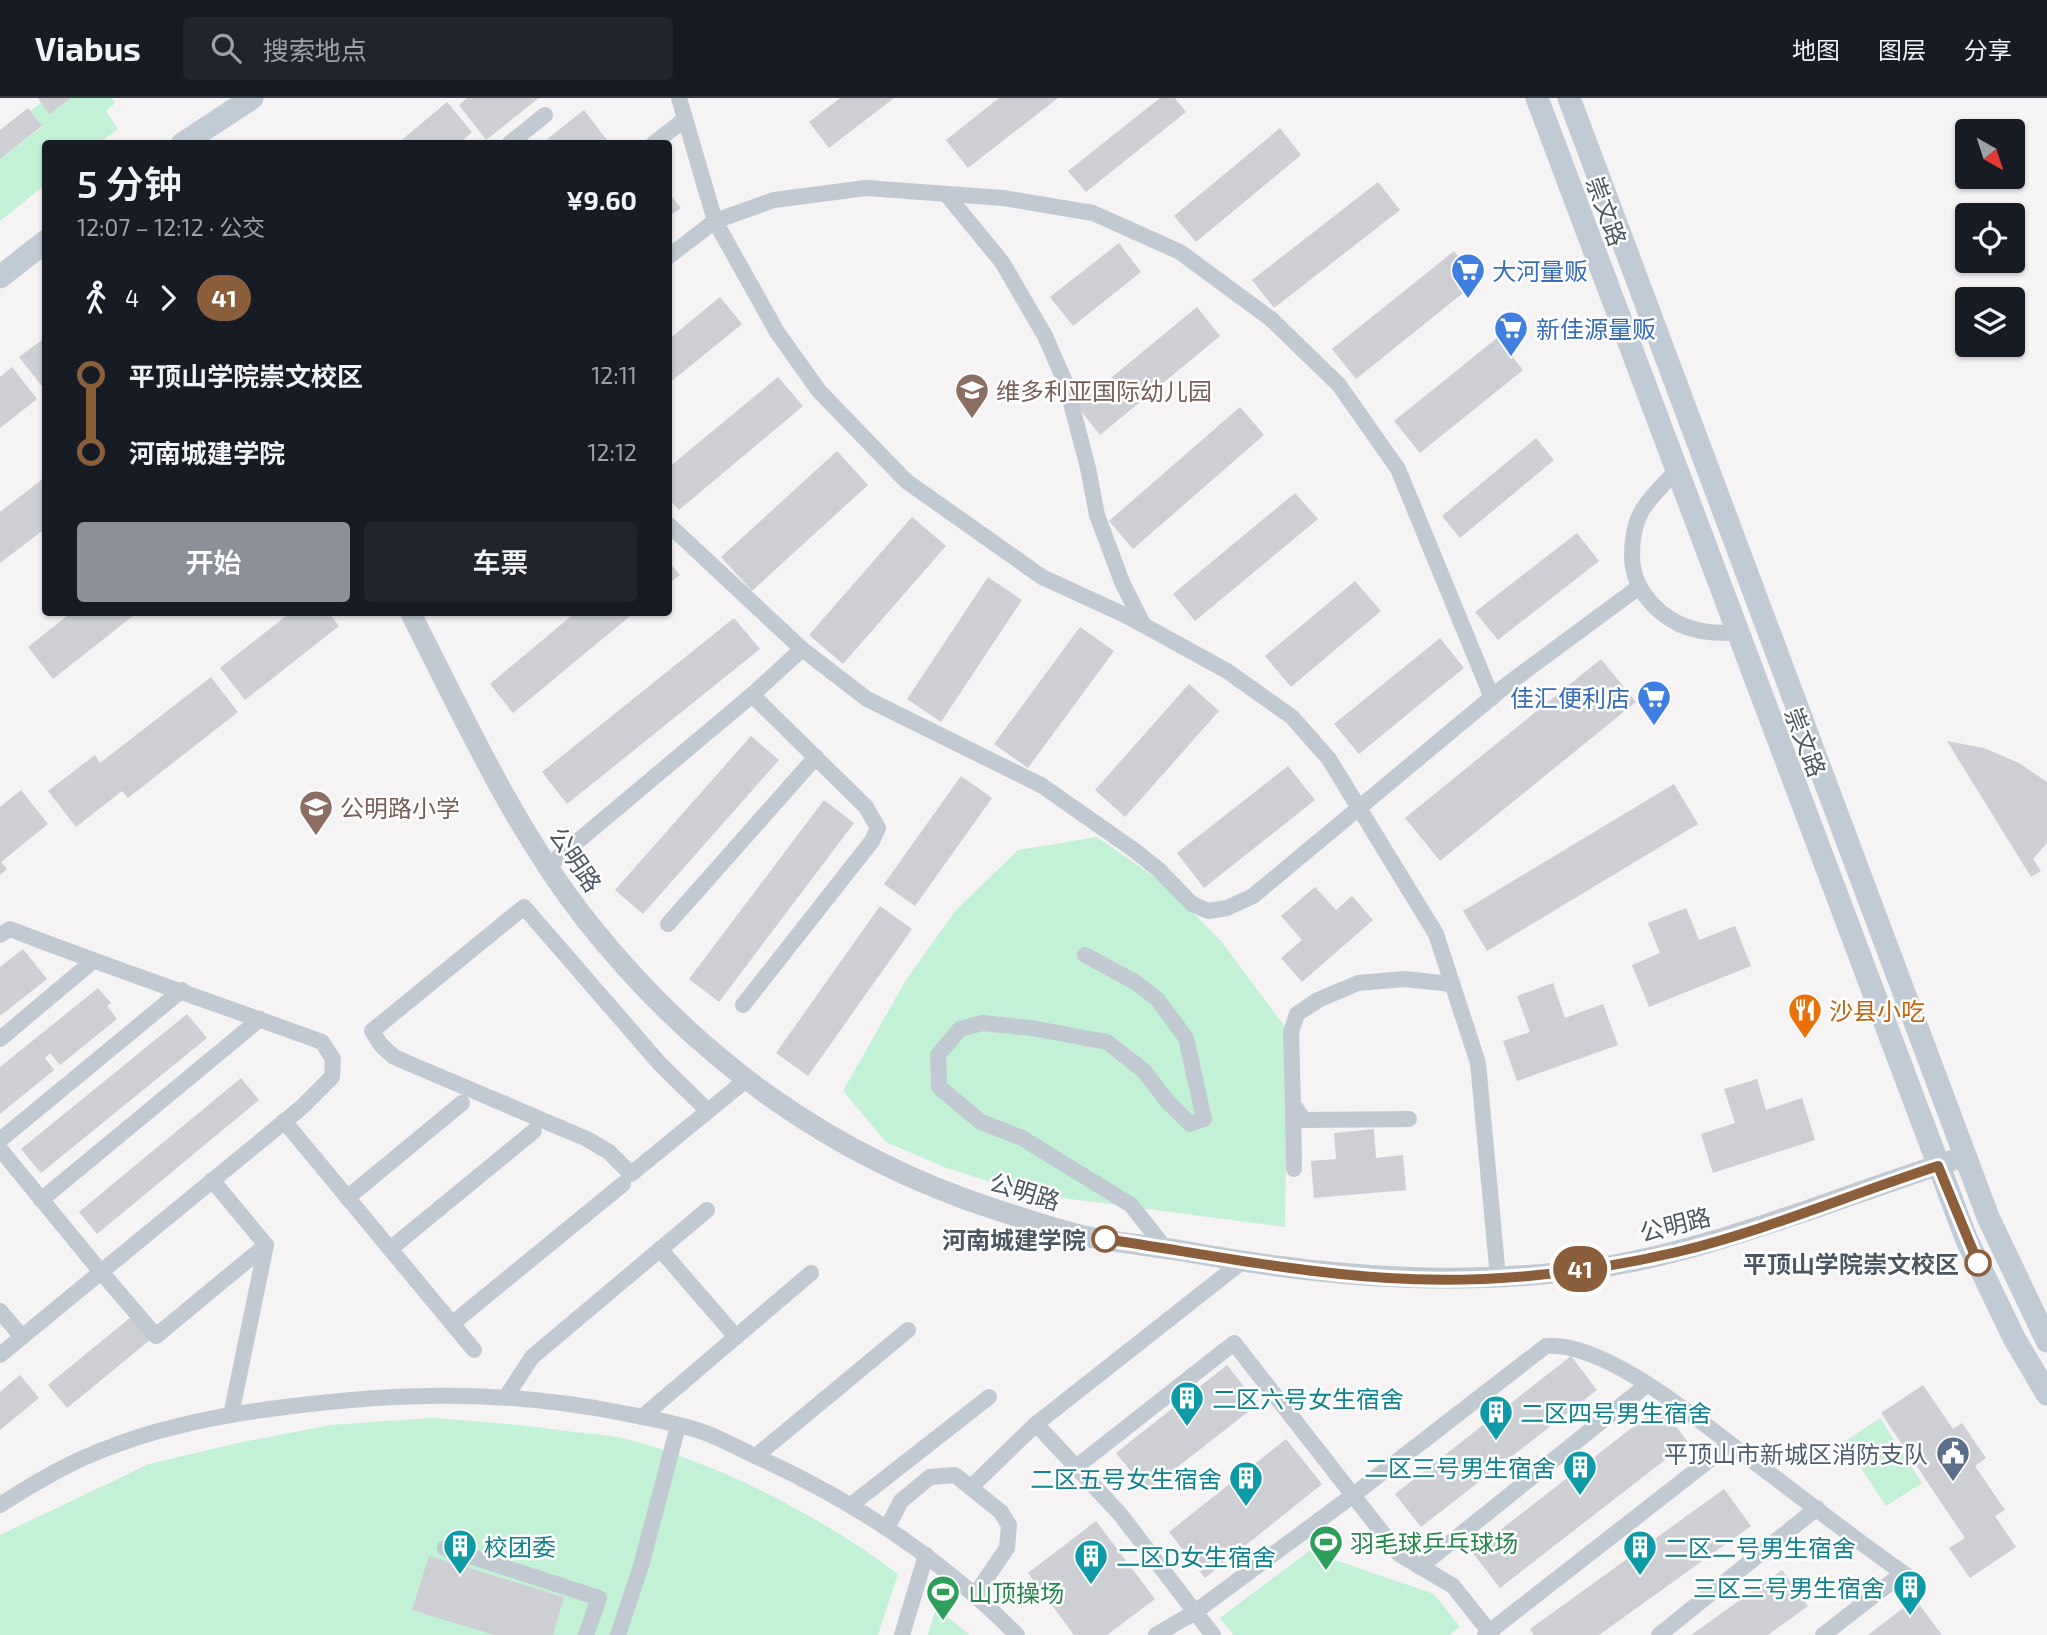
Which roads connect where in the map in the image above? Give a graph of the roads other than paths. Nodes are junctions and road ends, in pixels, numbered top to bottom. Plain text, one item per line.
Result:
1 (252, 98) edge
2 (679, 98) edge
3 (1537, 98) edge
4 (1569, 98) edge
5 (545, 115) dead end
6 (685, 119) junction
7 (188, 140) edge
8 (514, 140) edge
9 (658, 140) edge
10 (946, 194) junction
11 (715, 221) junction
12 (42, 244) edge
13 (672, 254) edge
14 (0, 277) edge
15 (1676, 471) junction
16 (672, 528) edge
17 (1639, 587) junction
18 (413, 616) edge
19 (1143, 624) junction
20 (1737, 633) junction
21 (802, 649) junction
22 (752, 695) junction
23 (1492, 698) junction
24 (816, 757) junction
25 (1358, 808) junction
26 (547, 867) junction
27 (668, 924) dead end
28 (0, 935) edge
29 (1085, 956) dead end
30 (93, 961) junction
31 (1452, 984) junction
32 (182, 990) junction
33 (743, 1005) dead end
34 (260, 1019) junction
35 (0, 1039) edge
36 (746, 1080) junction
37 (462, 1103) dead end
38 (1293, 1104) junction
39 (708, 1111) junction
40 (1409, 1119) dead end
41 (284, 1121) junction
42 (534, 1131) dead end
43 (0, 1140) edge
44 (0, 1149) edge
45 (1965, 1156) junction
46 (1938, 1166) junction
47 (1294, 1169) dead end
48 (212, 1180) junction
49 (622, 1184) dead end
50 (347, 1198) junction
51 (41, 1200) junction
52 (707, 1210) dead end
53 (266, 1245) junction
54 (1165, 1248) junction
55 (390, 1249) junction
56 (660, 1249) junction
57 (1243, 1261) junction
58 (100, 1272) junction
59 (811, 1273) dead end
60 (1497, 1277) junction
61 (0, 1311) edge
62 (453, 1324) junction
63 (908, 1330) dead end
64 (22, 1336) junction
65 (736, 1337) junction
66 (2047, 1341) edge
67 (474, 1350) dead end
68 (0, 1355) edge
69 (1648, 1384) junction
70 (2047, 1394) edge
71 (506, 1397) junction
72 (989, 1397) dead end
73 (231, 1415) junction
74 (642, 1417) junction
75 (1036, 1424) junction
76 (678, 1426) junction
77 (1730, 1444) junction
78 (756, 1456) junction
79 (1076, 1466) junction
80 (971, 1487) junction
81 (1352, 1496) junction
82 (0, 1505) edge
83 (851, 1505) junction
84 (1817, 1508) junction
85 (887, 1528) junction
86 (444, 1548) dead end
87 (926, 1555) junction
88 (1420, 1567) junction
89 (975, 1595) junction
90 (1195, 1612) junction
91 (1489, 1634) edge
92 (586, 1635) edge
93 (618, 1635) edge
94 (902, 1635) edge
95 (1017, 1635) edge
96 (1156, 1635) edge
97 (1213, 1635) edge
98 (1659, 1635) edge
99 (1823, 1635) edge

1 - 7 main road
2 - 6 street
3 - 15 main road, 崇文路
4 - 45 main road, 崇文路
5 - 8 street
6 - 9 street
6 - 11 street
10 - 11 street
10 - 19 street
10 - 23 street
11 - 13 street
11 - 19 street
12 - 14 main road
15 - 17 street
15 - 20 main road, 崇文路
16 - 21 street
17 - 20 street
17 - 23 street
18 - 26 street, 公明路
19 - 25 street
20 - 46 main road, 崇文路
21 - 22 street
21 - 25 street
22 - 24 street
22 - 26 street
23 - 25 street
24 - 27 street
24 - 33 street
25 - 31 street
26 - 36 street, 公明路
28 - 30 street
29 - 54 street
30 - 32 street
30 - 35 street
31 - 38 street
31 - 60 street
32 - 34 street
32 - 43 street
34 - 41 street
34 - 51 street
36 - 39 street
36 - 54 street, 公明路
37 - 50 street
38 - 40 street
38 - 47 street
39 - 39 street
41 - 48 street
41 - 50 street
42 - 55 street
44 - 51 street
45 - 46 street, 公明路
45 - 66 main road, 崇文路
46 - 60 street, 公明路
46 - 70 main road, 崇文路
48 - 53 street
48 - 58 street
49 - 62 street
50 - 55 street
51 - 58 street
52 - 56 street
53 - 58 street
53 - 73 street
54 - 57 street, 公明路
55 - 62 street
56 - 65 street
56 - 71 street
57 - 60 street, 公明路
57 - 75 street
58 - 64 street
59 - 65 street
61 - 64 street
62 - 67 street
63 - 78 street
64 - 68 street
65 - 74 street
69 - 77 street
69 - 81 street
69 - 88 street
71 - 73 street
71 - 74 street
72 - 83 street
73 - 82 street
74 - 76 street
75 - 79 street
75 - 80 street
76 - 78 street
76 - 93 street
77 - 84 street
77 - 91 street
78 - 83 street
79 - 81 street
79 - 90 street
80 - 85 street
80 - 89 street
81 - 88 street
81 - 90 street
83 - 85 street
84 - 98 street
84 - 99 street
85 - 87 street
86 - 92 street
87 - 89 street
87 - 94 street
88 - 91 street
89 - 95 street
90 - 96 street
90 - 97 street

